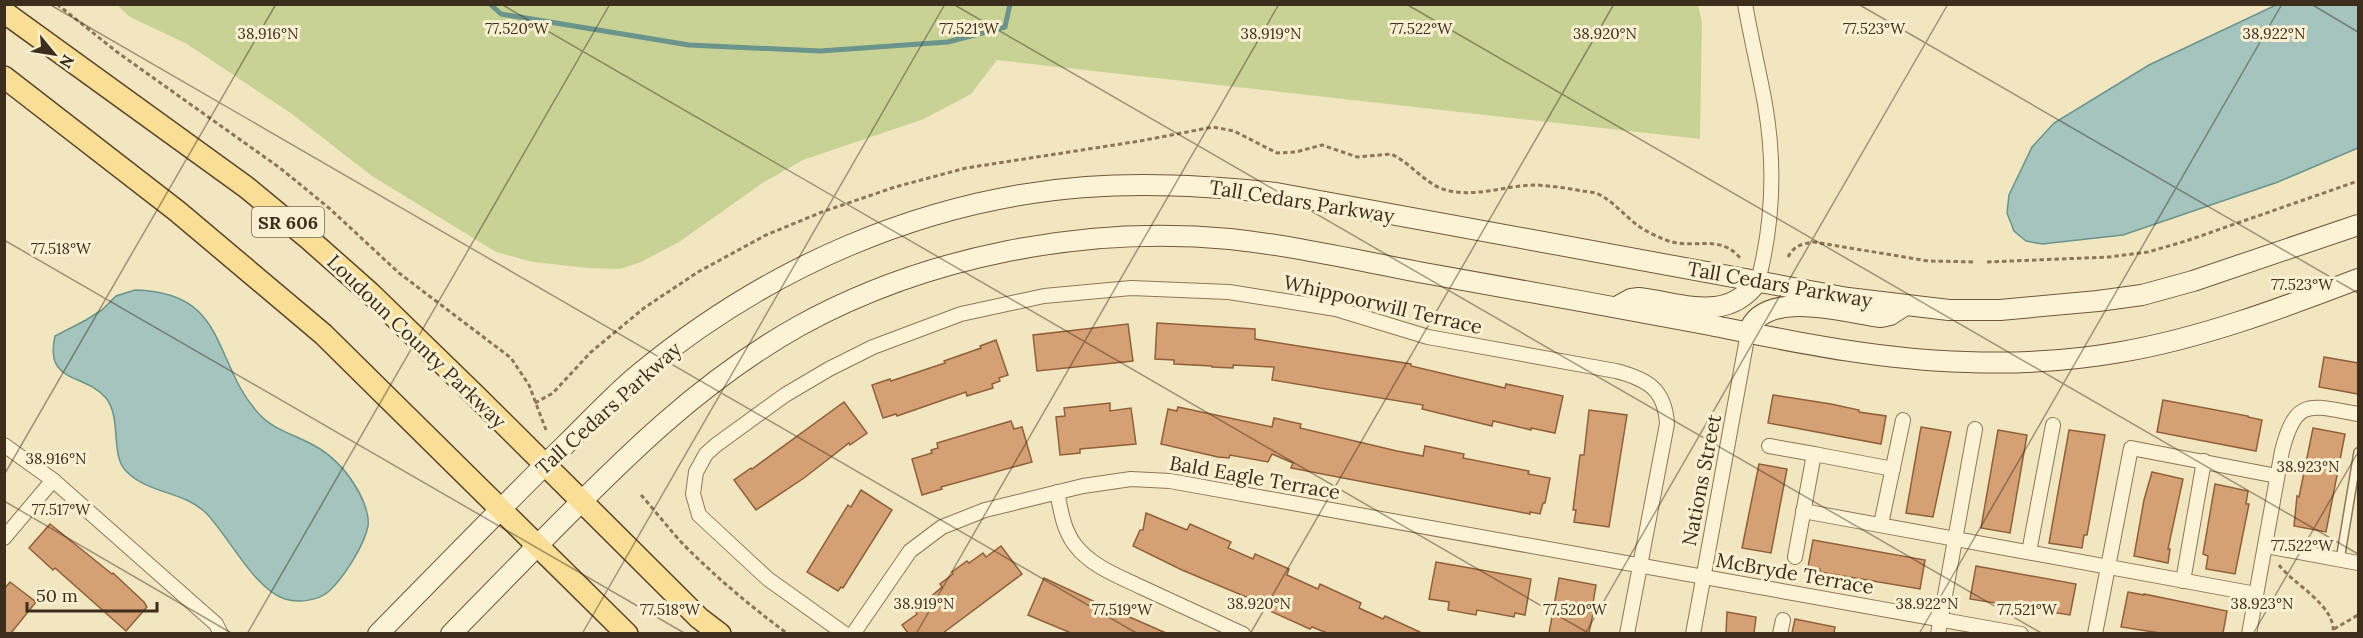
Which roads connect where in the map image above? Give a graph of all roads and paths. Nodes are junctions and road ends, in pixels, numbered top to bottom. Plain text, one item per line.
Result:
1 (57, 4) edge
2 (1745, 4) edge
3 (4, 12) edge
4 (4, 77) edge
5 (2358, 181) edge
6 (2358, 225) edge
7 (1788, 257) dead end
8 (1741, 259) dead end
9 (1976, 262) dead end
10 (1987, 262) dead end
11 (2358, 279) edge
12 (1758, 281) junction
13 (1904, 306) junction
14 (1615, 308) junction
15 (1748, 333) junction
16 (535, 403) junction
17 (2358, 414) edge
18 (1903, 420) dead end
19 (2053, 425) dead end
20 (1975, 429) dead end
21 (546, 430) dead end
22 (4, 445) edge
23 (1770, 446) dead end
24 (2358, 452) edge
25 (1814, 454) junction
26 (2204, 461) junction
27 (545, 465) junction
28 (1893, 469) junction
29 (2277, 476) junction
30 (53, 480) junction
31 (2356, 486) edge
32 (1058, 492) junction
33 (641, 495) dead end
34 (580, 502) junction
35 (501, 509) junction
36 (1803, 511) junction
37 (1881, 524) junction
38 (4, 538) edge
39 (1955, 539) junction
40 (538, 546) junction
41 (2266, 546) junction
42 (2029, 552) junction
43 (1795, 557) dead end
44 (2340, 560) junction
45 (2358, 563) edge
46 (1640, 565) junction
47 (2279, 565) dead end
48 (2108, 568) junction
49 (1703, 576) junction
50 (2183, 581) junction
51 (2256, 594) junction
52 (2358, 615) edge
53 (1941, 619) junction
54 (2333, 631) edge
55 (221, 633) edge
56 (378, 633) edge
57 (451, 633) edge
58 (627, 633) edge
59 (720, 633) edge
60 (788, 633) edge
61 (845, 633) edge
62 (852, 633) edge
63 (1243, 633) edge
64 (1627, 633) edge
65 (1693, 633) edge
66 (1938, 633) edge
67 (2021, 633) edge
68 (2095, 633) edge
69 (2248, 633) edge

1 - 16 path
2 - 12 street
3 - 27 main road, Loudoun County Parkway / SR 606
4 - 35 main road, SR 606
5 - 10 path
6 - 13 main road, Tall Cedars Parkway
7 - 9 path
8 - 16 path
11 - 15 main road
12 - 13 main road, Tall Cedars Parkway
12 - 14 main road
12 - 27 main road, Tall Cedars Parkway
13 - 15 main road
14 - 15 main road
14 - 34 main road
15 - 49 street, Nations Street
16 - 21 path
17 - 29 street
18 - 28 street
19 - 42 street
20 - 39 street
22 - 30 street
23 - 25 street
24 - 31 lane
25 - 28 street
25 - 36 street
26 - 29 street
26 - 48 street
26 - 50 street
27 - 34 main road, Loudoun County Parkway / SR 606
27 - 35 main road, Tall Cedars Parkway
28 - 37 street
29 - 41 street
30 - 38 street
30 - 55 street
31 - 44 lane
32 - 46 street, Bald Eagle Terrace
32 - 62 street, Bald Eagle Terrace
32 - 63 street
33 - 60 path
34 - 40 main road
34 - 59 main road, Loudoun County Parkway / SR 606
35 - 40 main road, SR 606
35 - 56 main road, Tall Cedars Parkway
36 - 37 street
36 - 43 street
37 - 39 street
39 - 42 street
39 - 53 street
40 - 57 main road
40 - 58 main road, SR 606
41 - 44 street
41 - 51 street
42 - 48 street
44 - 45 street
46 - 49 street, Bald Eagle Terrace
46 - 61 street, Whippoorwill Terrace
46 - 64 street, Whippoorwill Terrace
47 - 54 path
48 - 50 street
48 - 68 street
49 - 53 street, McBryde Terrace
49 - 65 street, Nations Street
50 - 51 street
51 - 69 street
52 - 54 path
53 - 66 street
53 - 67 street, McBryde Terrace

